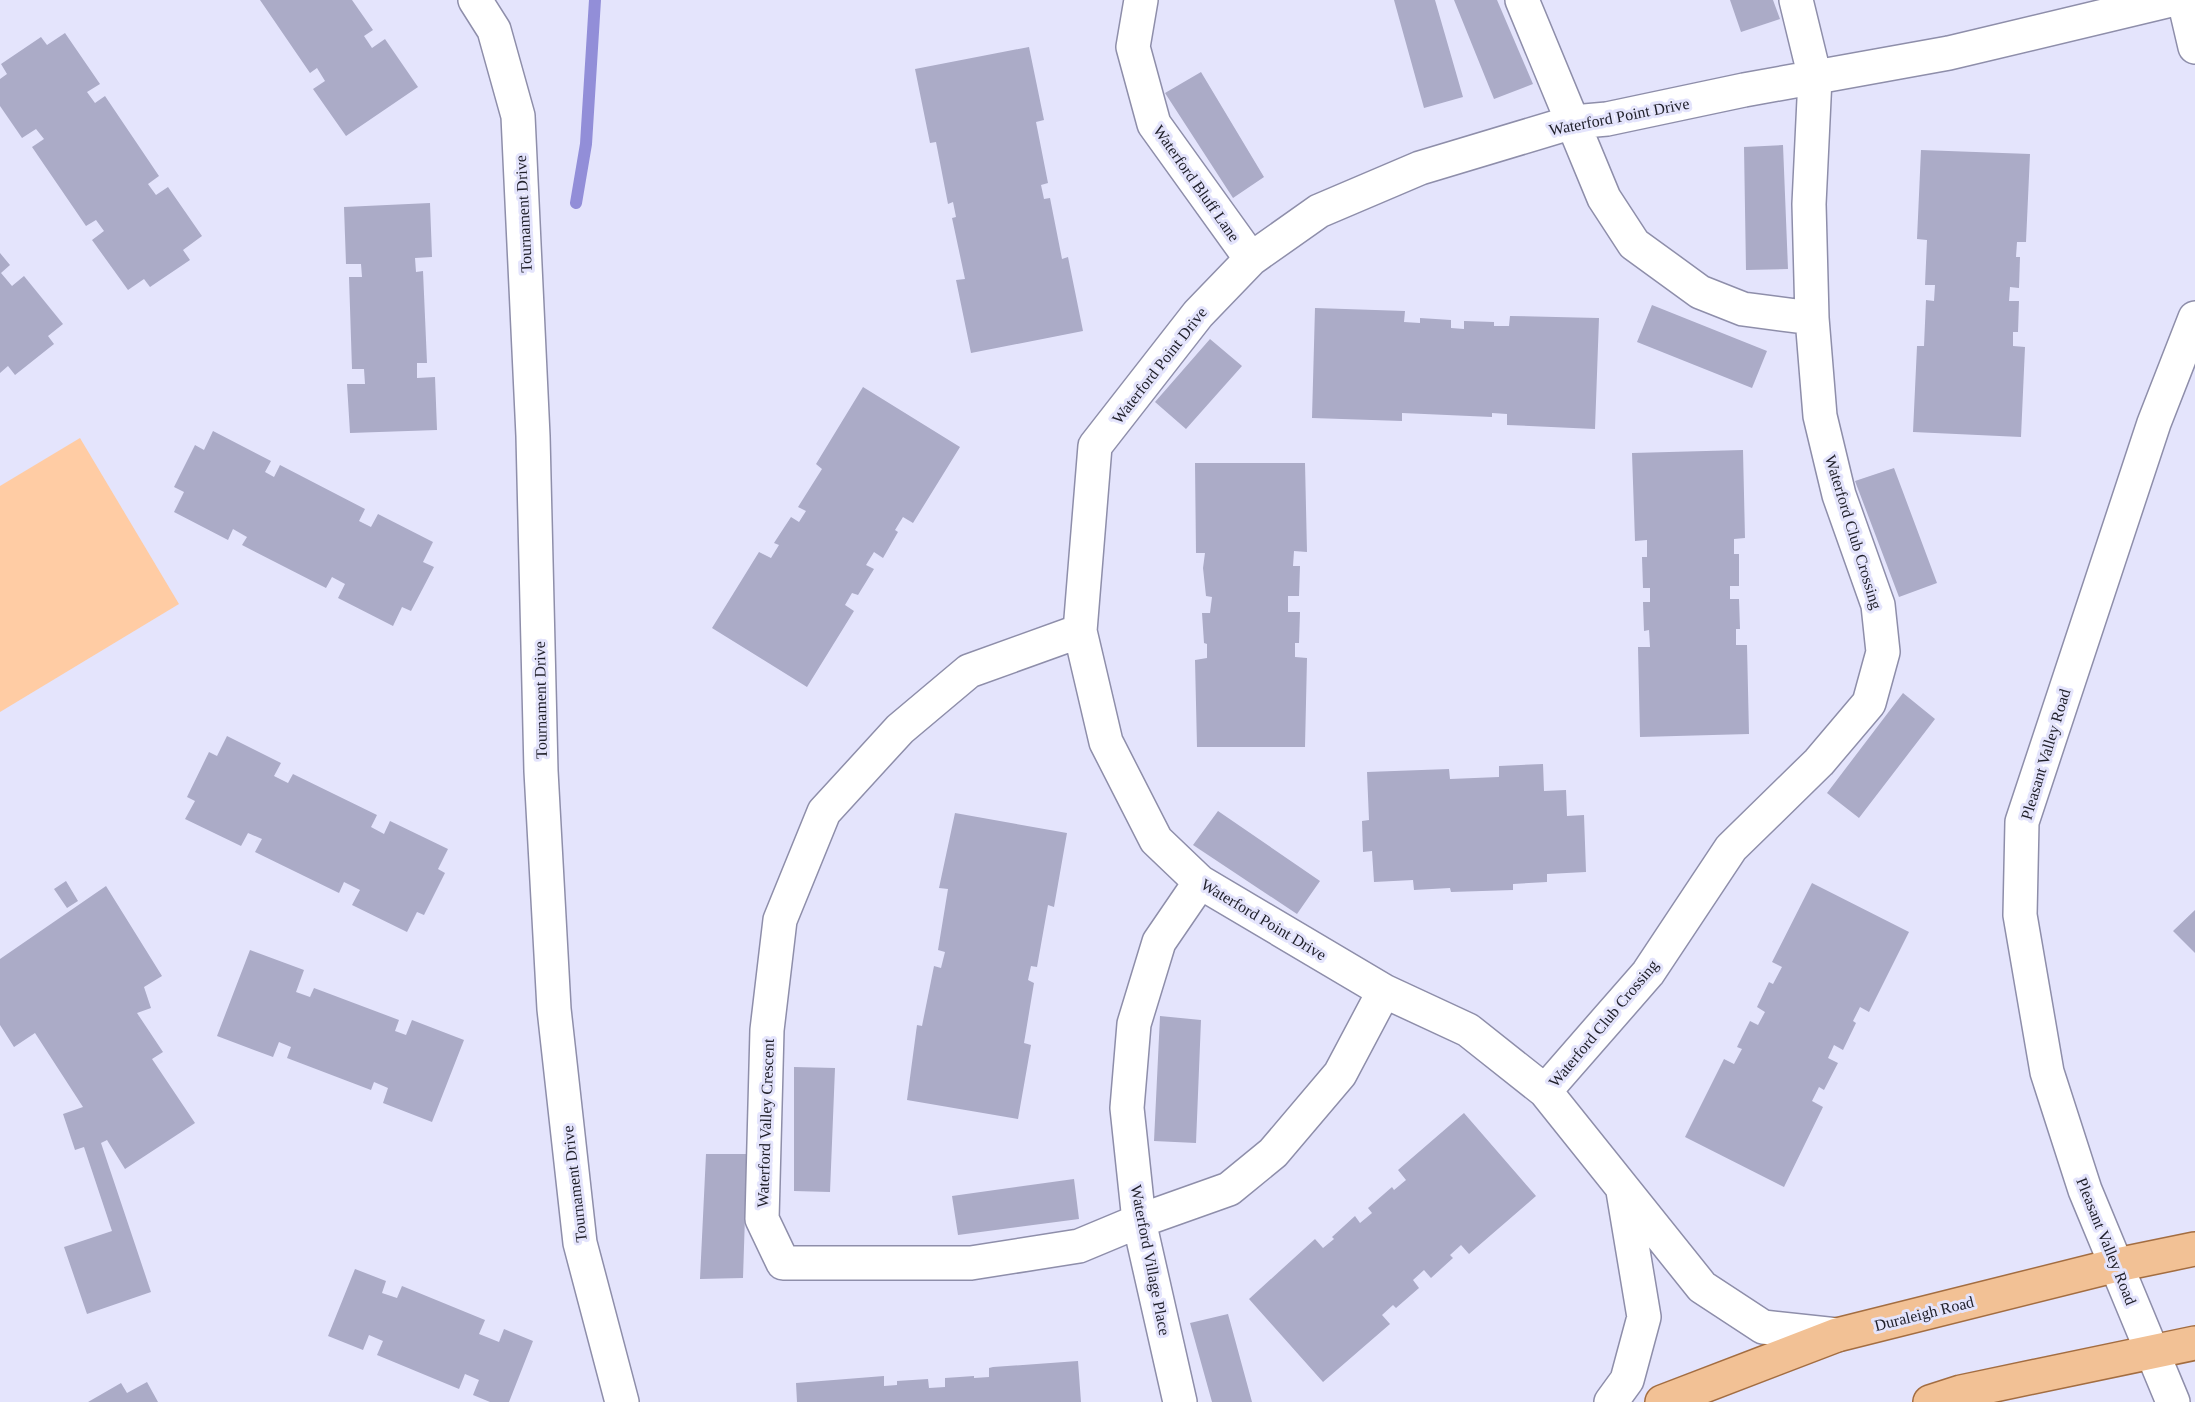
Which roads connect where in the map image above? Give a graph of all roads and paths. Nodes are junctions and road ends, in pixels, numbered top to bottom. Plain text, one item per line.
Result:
1 (475, 0) edge
2 (1141, 0) edge
3 (1522, 0) edge
4 (1796, 0) edge
5 (2171, 0) edge
6 (2184, 0) edge
7 (2195, 47) edge
8 (1815, 78) junction
9 (1574, 122) junction
10 (1251, 259) junction
11 (1812, 318) junction
12 (2195, 318) edge
13 (1080, 631) junction
14 (1200, 882) junction
15 (1384, 991) junction
16 (1545, 1091) junction
17 (1623, 1189) junction
18 (1139, 1221) junction
19 (2195, 1249) edge
20 (2117, 1265) junction
21 (1837, 1335) junction
22 (2195, 1343) edge
23 (2152, 1351) junction
24 (622, 1402) edge
25 (1180, 1402) edge
26 (1611, 1402) edge
27 (1662, 1402) edge
28 (1930, 1402) edge
29 (2173, 1402) edge

1 - 24 street, Tournament Drive
2 - 10 street, Waterford Bluff Lane
3 - 9 street
4 - 8 street, Waterford Club Crossing
5 - 8 street, Waterford Point Drive
6 - 7 street
8 - 9 street, Waterford Point Drive
8 - 11 street, Waterford Club Crossing
9 - 10 street, Waterford Point Drive
9 - 11 street
10 - 13 street, Waterford Point Drive
11 - 16 street, Waterford Club Crossing
12 - 20 street, Pleasant Valley Road
13 - 14 street, Waterford Point Drive
13 - 18 street, Waterford Valley Crescent
14 - 15 street, Waterford Point Drive
14 - 18 street, Waterford Village Place
15 - 16 street, Waterford Point Drive
15 - 18 street, Waterford Valley Crescent
16 - 17 street, Waterford Point Drive
17 - 21 street, Waterford Point Drive
17 - 26 street, Waterford Point Drive
18 - 25 street, Waterford Village Place
19 - 20 main road, Duraleigh Road
20 - 21 main road, Duraleigh Road
20 - 23 street, Pleasant Valley Road
21 - 27 main road, Duraleigh Road
22 - 23 main road
23 - 28 main road
23 - 29 street, Pleasant Valley Road

